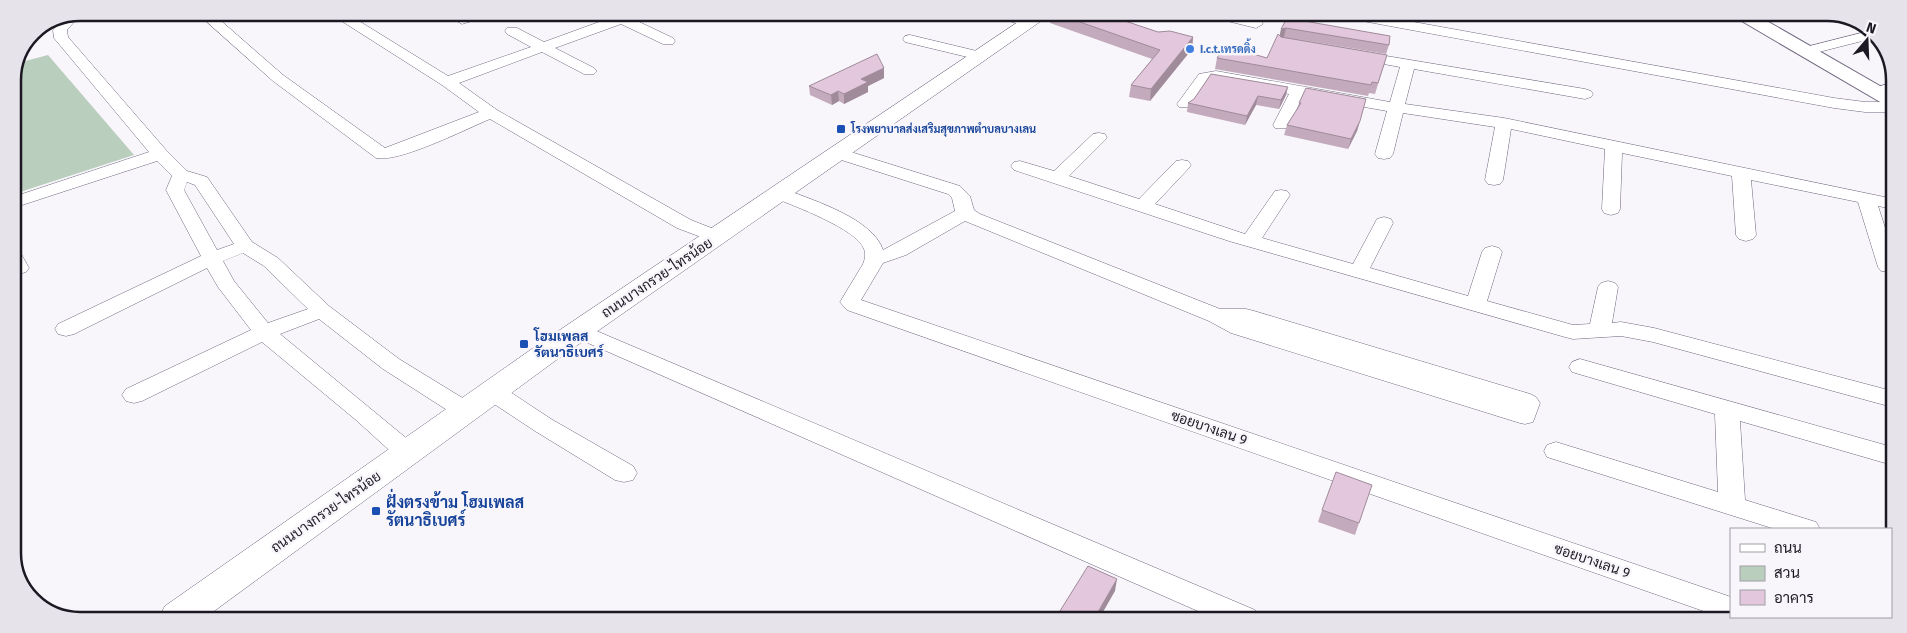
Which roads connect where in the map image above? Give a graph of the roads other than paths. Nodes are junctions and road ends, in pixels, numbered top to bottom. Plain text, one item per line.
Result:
1 (213, 21) edge
2 (349, 21) edge
3 (606, 21) edge
4 (632, 21) edge
5 (1032, 21) edge
6 (1244, 21) edge
7 (1385, 21) edge
8 (1755, 21) edge
9 (67, 23) edge
10 (1256, 24) dead end
11 (512, 31) dead end
12 (1866, 36) edge
13 (910, 39) dead end
14 (668, 41) dead end
15 (542, 47) junction
16 (1807, 51) junction
17 (1341, 53) edge
18 (980, 56) junction
19 (1408, 64) junction
20 (589, 71) dead end
21 (447, 82) junction
22 (1885, 89) edge
23 (1298, 91) junction
24 (1585, 94) dead end
25 (1185, 104) dead end
26 (1886, 107) edge
27 (1398, 108) junction
28 (491, 113) junction
29 (1504, 124) junction
30 (1281, 126) dead end
31 (1099, 138) dead end
32 (1614, 145) junction
33 (160, 154) junction
34 (838, 154) junction
35 (1384, 154) dead end
36 (1182, 165) dead end
37 (1020, 166) dead end
38 (1741, 172) junction
39 (181, 175) junction
40 (1057, 178) junction
41 (1494, 180) dead end
42 (781, 194) junction
43 (1281, 195) dead end
44 (1866, 198) junction
45 (21, 200) edge
46 (1886, 202) edge
47 (1143, 206) junction
48 (1611, 209) dead end
49 (965, 213) junction
50 (1384, 223) dead end
51 (1746, 235) dead end
52 (717, 237) junction
53 (1250, 241) junction
54 (245, 246) junction
55 (1492, 252) dead end
56 (214, 258) junction
57 (874, 260) junction
58 (1886, 261) edge
59 (1359, 271) junction
60 (1608, 287) dead end
61 (1476, 304) junction
62 (322, 311) junction
63 (1218, 316) junction
64 (66, 329) dead end
65 (1600, 330) junction
66 (580, 331) junction
67 (264, 332) junction
68 (1580, 367) dead end
69 (493, 392) junction
70 (134, 395) dead end
71 (1886, 397) edge
72 (1727, 410) junction
73 (466, 411) junction
74 (1556, 451) dead end
75 (408, 453) junction
76 (1886, 454) edge
77 (624, 473) dead end
78 (1732, 505) junction
79 (1804, 528) edge
80 (1730, 609) edge
81 (185, 612) edge
82 (1230, 612) edge

1 - 28 street
2 - 21 street
3 - 15 street
4 - 14 street
5 - 18 main road, ถนนบางกรวย-ไทรน้อย
6 - 10 street
7 - 26 street
8 - 16 street
9 - 33 street
11 - 15 street
12 - 16 street
13 - 18 street
15 - 20 street
15 - 21 street
16 - 22 street
17 - 19 street
18 - 34 main road, ถนนบางกรวย-ไทรน้อย
19 - 24 street
19 - 27 street
21 - 28 street
23 - 25 street
23 - 27 street
23 - 30 street
27 - 29 street
27 - 35 street
28 - 52 street
29 - 32 street
29 - 41 street
31 - 40 street
32 - 38 street
32 - 48 street
33 - 39 street
33 - 45 street
34 - 42 main road, ถนนบางกรวย-ไทรน้อย
34 - 49 street
36 - 47 street
37 - 40 street
38 - 44 street
38 - 51 street
39 - 54 street
39 - 56 street
40 - 47 street
42 - 52 main road, ถนนบางกรวย-ไทรน้อย
42 - 57 street
43 - 53 street
44 - 46 street
44 - 58 street
47 - 53 street
49 - 57 street
49 - 63 street
50 - 59 street
52 - 66 main road, ถนนบางกรวย-ไทรน้อย
53 - 59 street
54 - 56 street
54 - 62 street
55 - 61 street
56 - 64 street
56 - 67 street
57 - 80 street, ซอยบางเลน 9
59 - 61 street
60 - 65 street
61 - 65 street
62 - 67 street
62 - 73 street
63 - 63 street
65 - 71 street
66 - 69 main road, ถนนบางกรวย-ไทรน้อย
66 - 82 street
67 - 70 street
67 - 75 street
68 - 72 street
69 - 73 main road, ถนนบางกรวย-ไทรน้อย
69 - 77 street
72 - 76 street
72 - 78 street
73 - 75 main road, ถนนบางกรวย-ไทรน้อย
74 - 78 street
75 - 81 main road, ถนนบางกรวย-ไทรน้อย
78 - 79 street

